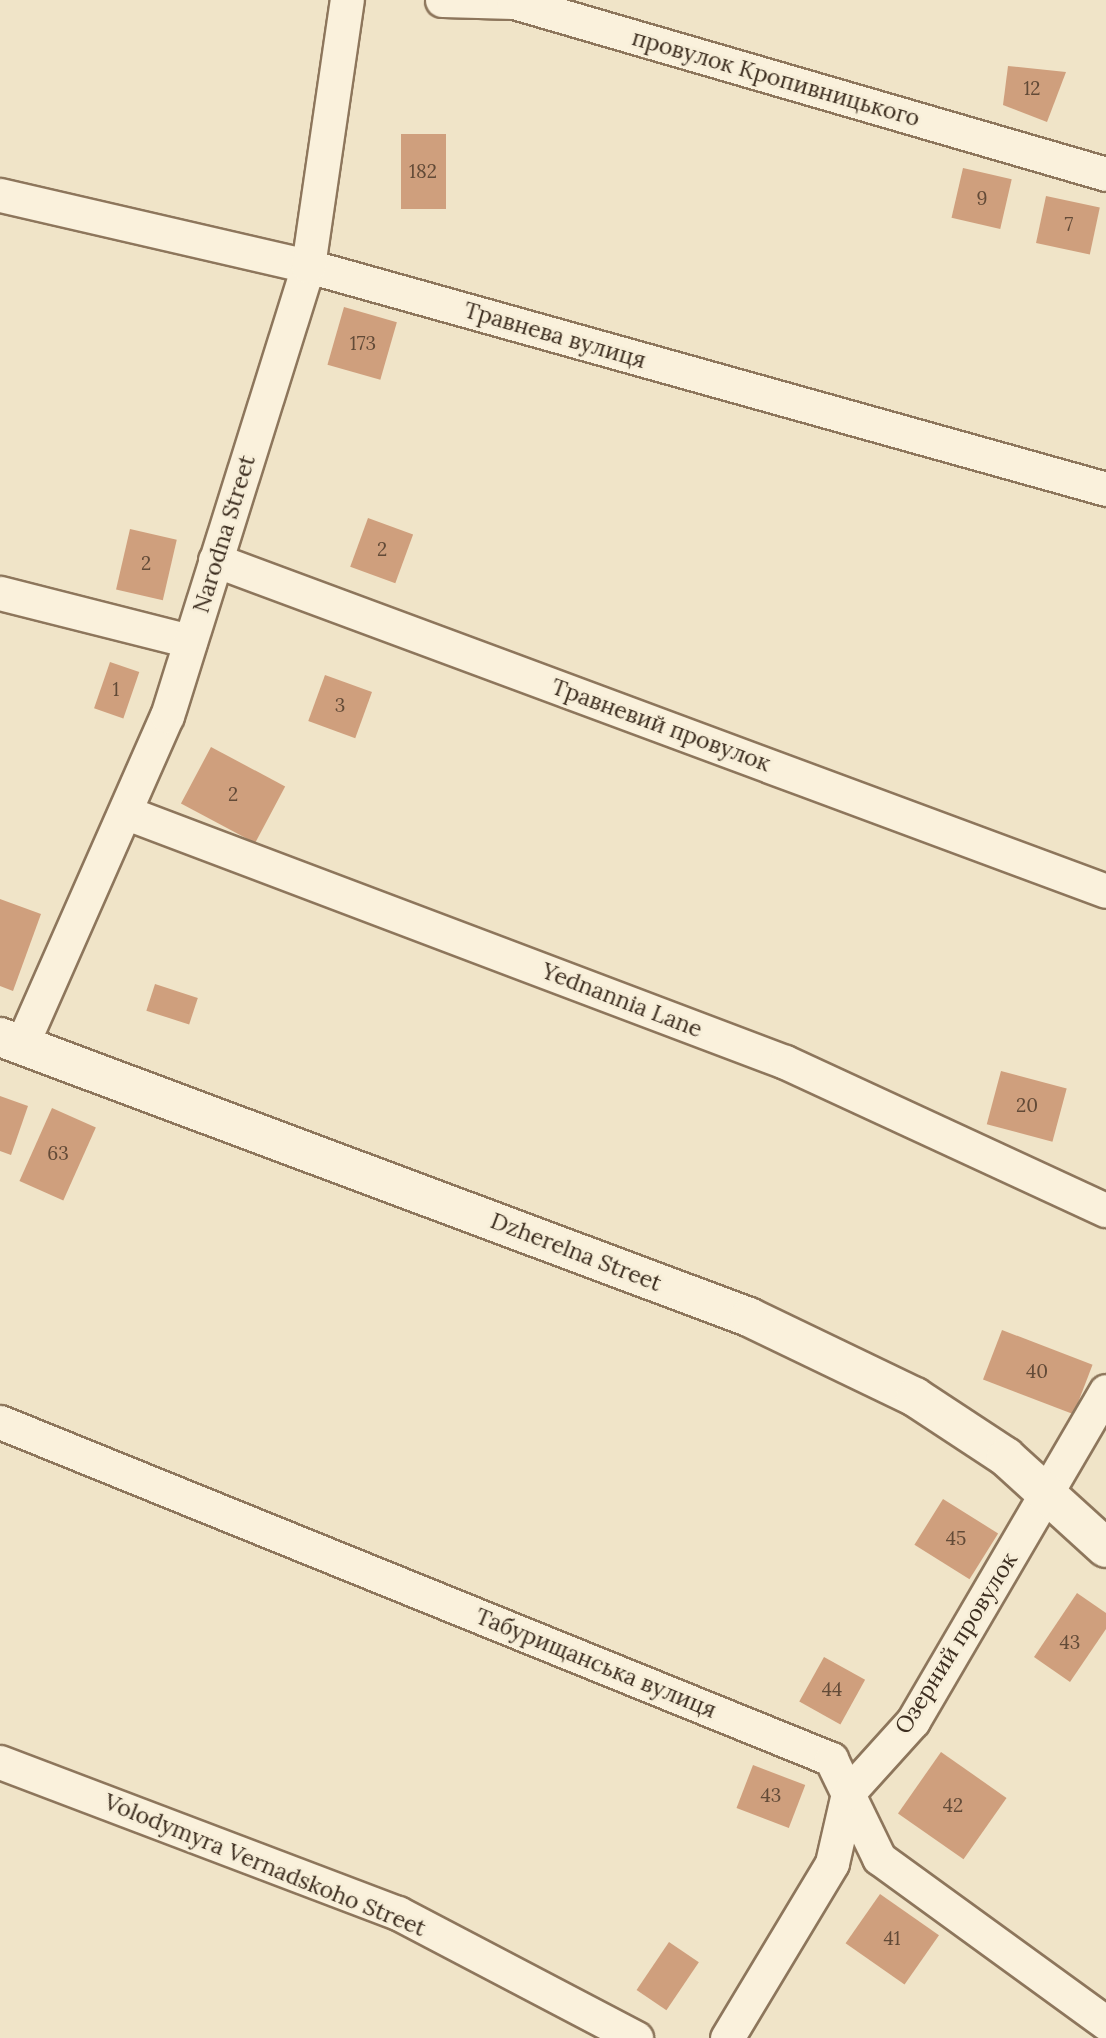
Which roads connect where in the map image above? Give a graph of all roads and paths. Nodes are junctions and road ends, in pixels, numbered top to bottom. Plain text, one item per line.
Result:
1 (347, 0) edge
2 (442, 0) edge
3 (1106, 174) edge
4 (0, 195) edge
5 (308, 266) junction
6 (1106, 489) edge
7 (215, 560) junction
8 (0, 593) edge
9 (190, 641) junction
10 (127, 813) junction
11 (1106, 891) edge
12 (11, 1040) edge
13 (1106, 1210) edge
14 (1106, 1391) edge
15 (0, 1422) edge
16 (1044, 1497) junction
17 (1106, 1548) edge
18 (0, 1762) edge
19 (848, 1793) junction
20 (1106, 2022) edge
21 (636, 2038) edge
22 (727, 2038) edge

1 - 5 street, Narodna Street
2 - 3 street, провулок Кропивницького
4 - 5 street, Травнева вулиця
5 - 6 street, Травнева вулиця
5 - 7 street, Narodna Street
7 - 9 street, Narodna Street
7 - 11 street, Травневий провулок
8 - 9 street
9 - 10 street, Narodna Street
10 - 12 street, Narodna Street
10 - 13 street, Yednannia Lane
12 - 16 street, Dzherelna Street
14 - 16 street, Озерний провулок
15 - 19 street, Табурищанська вулиця
16 - 17 street, Dzherelna Street
16 - 19 street, Озерний провулок
18 - 21 street, Volodymyra Vernadskoho Street
19 - 20 street, Табурищанська вулиця
19 - 22 street, Озерний провулок

